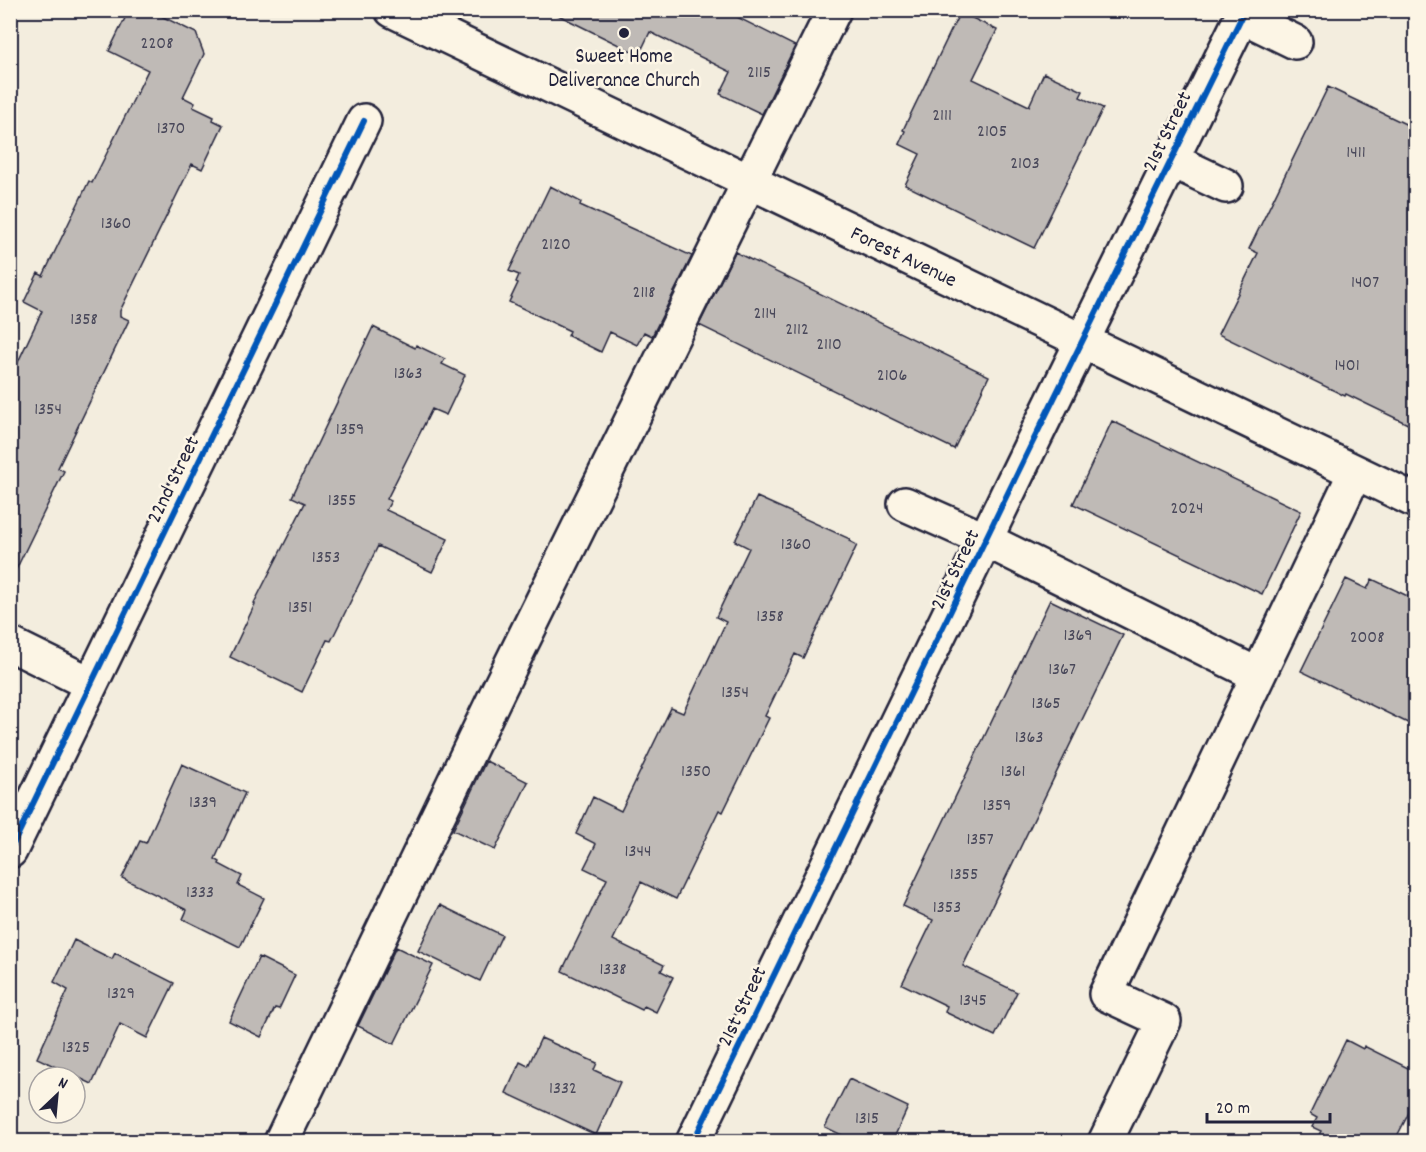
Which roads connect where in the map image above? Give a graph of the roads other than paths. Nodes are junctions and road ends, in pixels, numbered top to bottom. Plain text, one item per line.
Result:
1 (392, 10) edge
2 (834, 10) edge
3 (1243, 13) edge
4 (425, 18) edge
5 (1295, 42) dead end
6 (364, 122) dead end
7 (1171, 160) junction
8 (748, 183) junction
9 (1226, 186) dead end
10 (1081, 340) junction
11 (1355, 473) junction
12 (1416, 501) edge
13 (905, 504) dead end
14 (986, 540) junction
15 (10, 644) edge
16 (1258, 675) junction
17 (92, 684) junction
18 (10, 851) edge
19 (281, 1142) edge
20 (693, 1142) edge
21 (1105, 1142) edge

1 - 4 street, Forest Avenue
2 - 8 street
3 - 5 street
3 - 7 street, 21st Street
4 - 8 street, Forest Avenue
6 - 17 street, 22nd Street
7 - 9 street
7 - 10 street, 21st Street
8 - 10 street, Forest Avenue
8 - 19 street
10 - 11 street, Forest Avenue
10 - 14 street, 21st Street
11 - 12 street, Forest Avenue
11 - 16 street
13 - 14 street
14 - 16 street
14 - 20 street, 21st Street
15 - 17 street
16 - 21 street
17 - 18 street, 22nd Street

